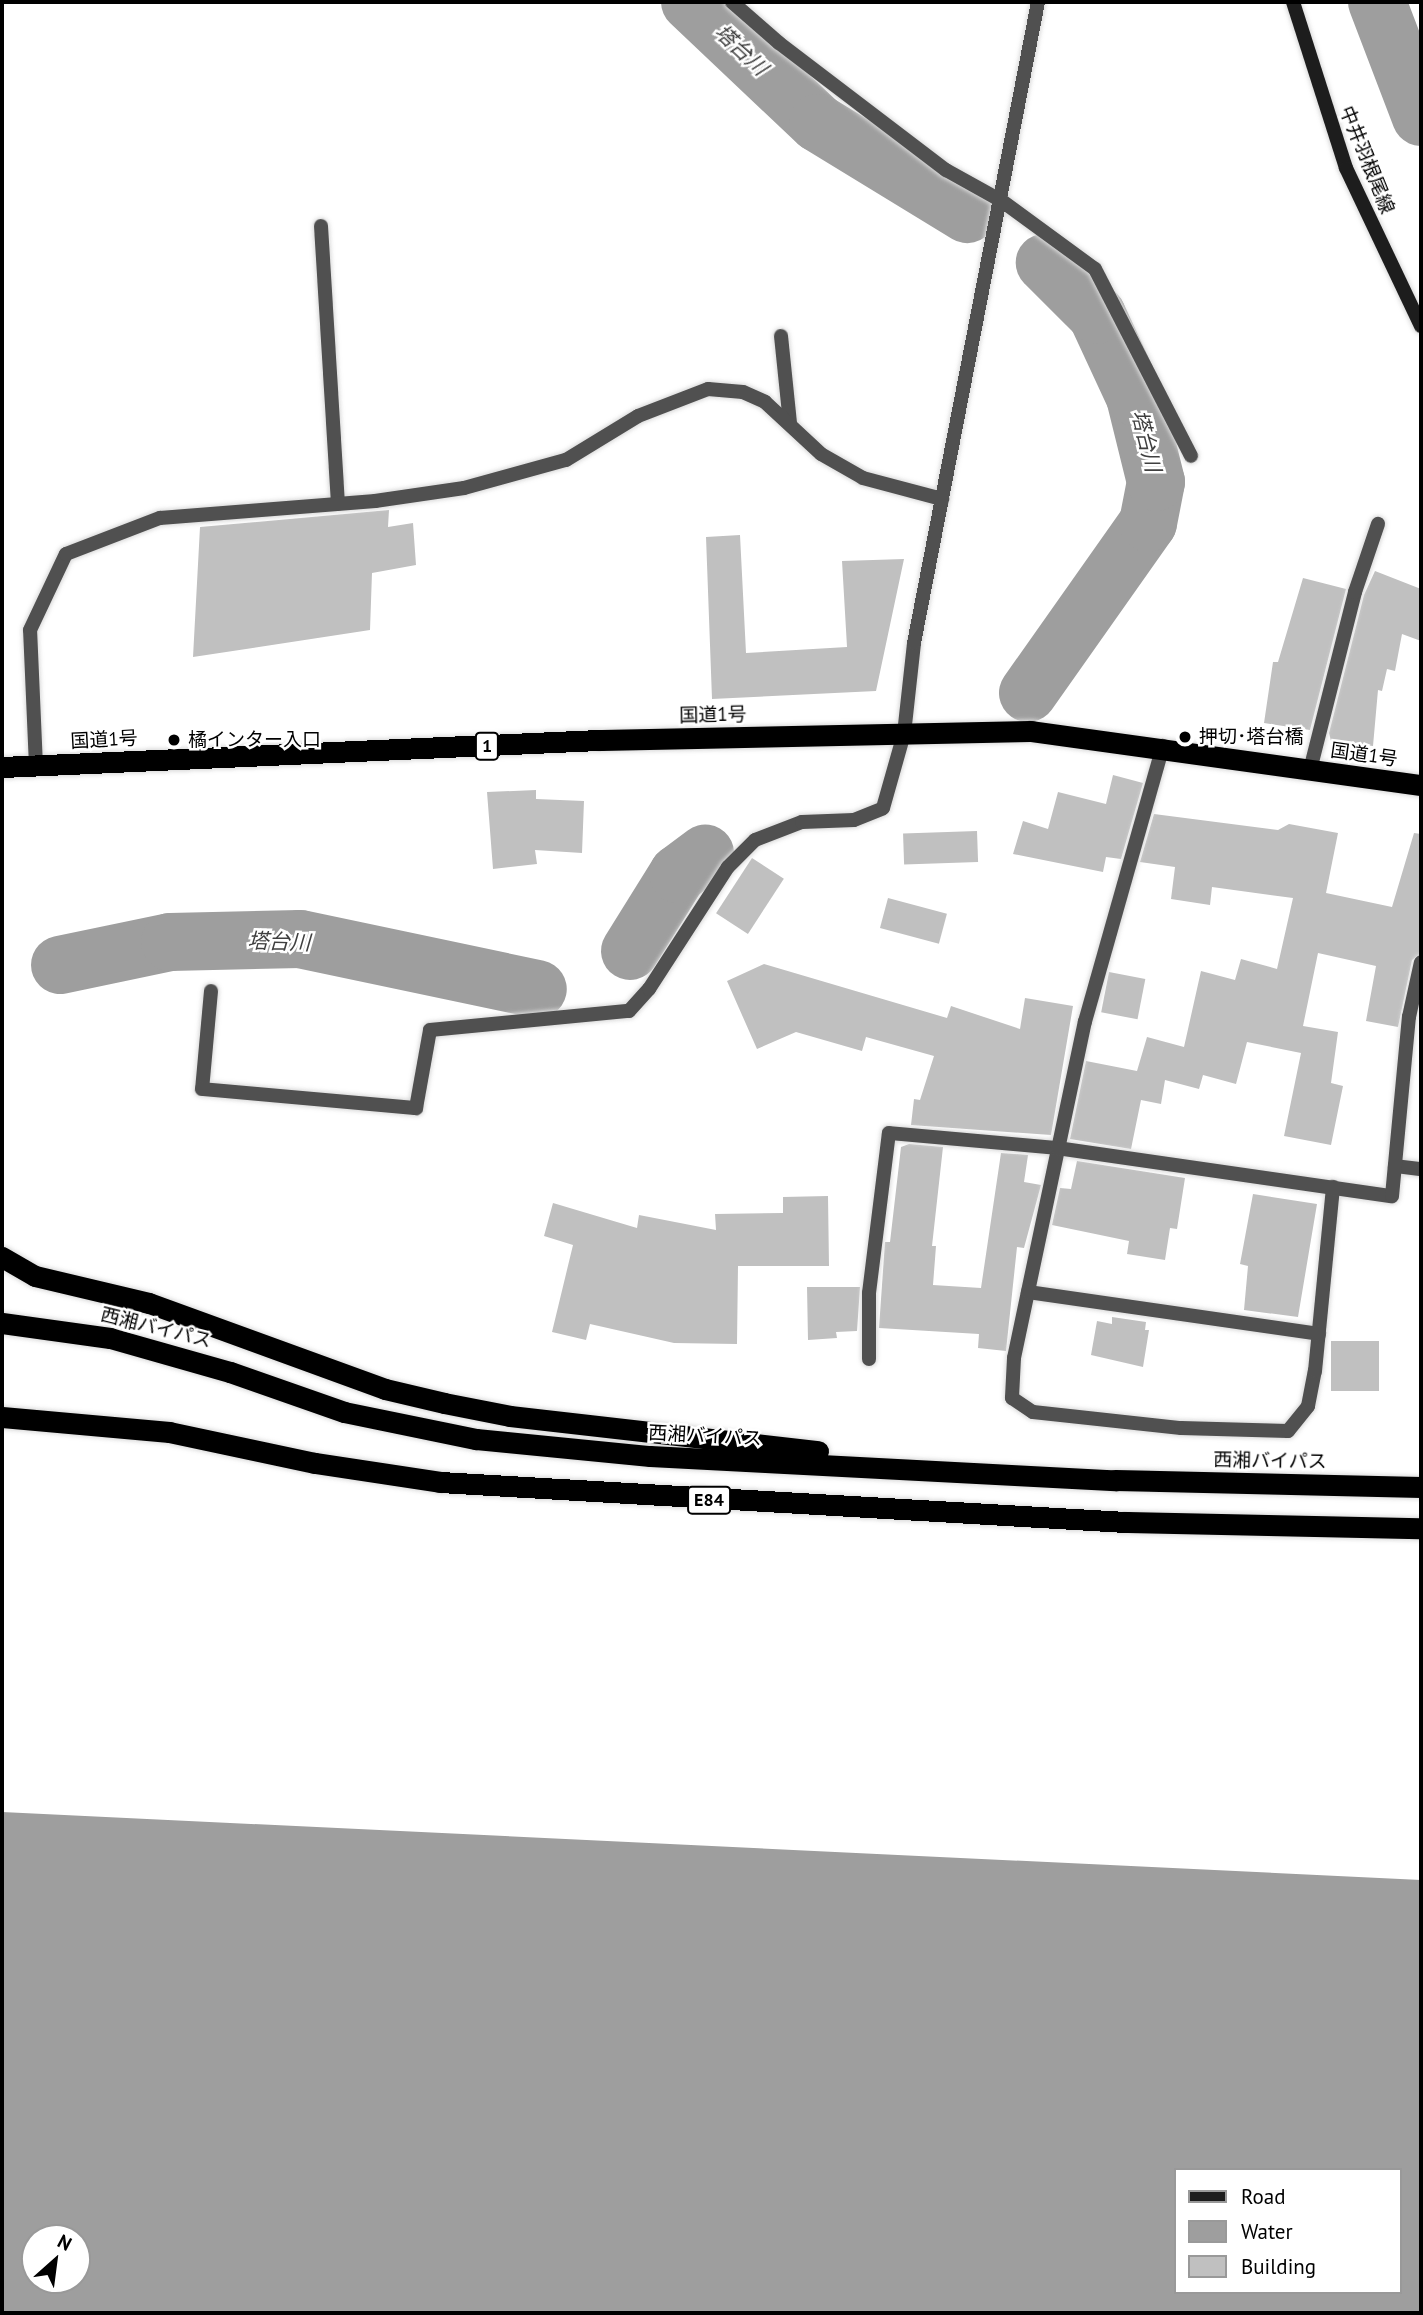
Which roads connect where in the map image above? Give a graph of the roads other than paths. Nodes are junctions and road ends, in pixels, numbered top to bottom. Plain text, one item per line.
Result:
1 (732, 2) edge
2 (1038, 2) edge
3 (1293, 2) edge
4 (1002, 201) junction
5 (321, 226) dead end
6 (1421, 326) edge
7 (780, 336) dead end
8 (790, 423) junction
9 (1191, 456) dead end
10 (942, 499) junction
11 (338, 503) junction
12 (1378, 524) dead end
13 (904, 734) junction
14 (1163, 746) junction
15 (36, 766) junction
16 (2, 767) edge
17 (1310, 770) junction
18 (1421, 785) edge
19 (1421, 962) edge
20 (211, 991) dead end
21 (1057, 1148) junction
22 (1395, 1166) junction
23 (1421, 1169) edge
24 (1333, 1187) junction
25 (2, 1256) edge
26 (1028, 1292) junction
27 (2, 1323) edge
28 (1319, 1334) junction
29 (869, 1359) dead end
30 (2, 1417) edge
31 (1015, 1474) junction
32 (1421, 1487) edge
33 (1421, 1528) edge

1 - 4 street
2 - 4 street
3 - 6 main road, 中井羽根尾線
4 - 9 street
4 - 10 street
5 - 11 street
7 - 8 street
8 - 10 street
8 - 11 street
10 - 13 street
11 - 15 street
12 - 17 street
13 - 14 highway, 国道1号 / 1
13 - 15 highway, 国道1号 / 1
13 - 20 street
14 - 17 highway, 国道1号 / 1
14 - 21 street
15 - 16 highway, 国道1号 / 1
17 - 18 highway, 国道1号 / 1
19 - 22 street
21 - 24 street
21 - 26 street
21 - 29 street
22 - 23 street
22 - 24 street
24 - 28 street
25 - 31 highway
26 - 28 street
26 - 28 street
27 - 31 highway, 西湘バイパス / E84
30 - 33 highway, E84
31 - 32 highway, 西湘バイパス / E84

